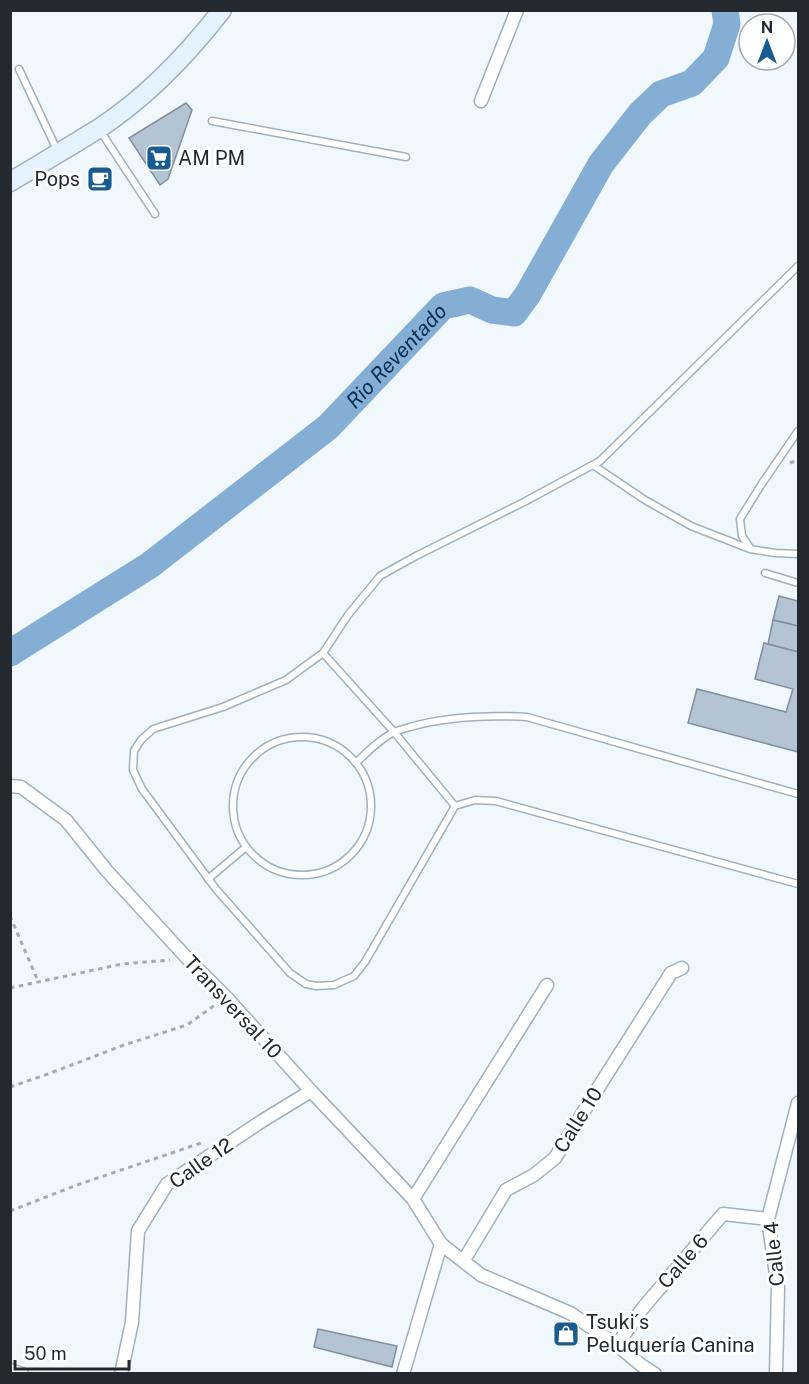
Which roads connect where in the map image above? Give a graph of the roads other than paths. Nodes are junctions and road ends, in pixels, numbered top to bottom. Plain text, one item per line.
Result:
1 (222, 10) edge
2 (517, 10) edge
3 (19, 69) dead end
4 (481, 101) dead end
5 (212, 121) dead end
6 (99, 128) junction
7 (58, 152) junction
8 (406, 158) dead end
9 (10, 182) edge
10 (155, 214) dead end
11 (798, 266) edge
12 (798, 431) edge
13 (593, 465) junction
14 (750, 549) junction
15 (798, 554) edge
16 (765, 573) dead end
17 (798, 583) edge
18 (323, 653) junction
19 (394, 732) junction
20 (356, 763) junction
21 (10, 786) edge
22 (798, 794) edge
23 (455, 806) junction
24 (246, 847) junction
25 (208, 879) junction
26 (798, 884) edge
27 (682, 968) dead end
28 (547, 985) dead end
29 (311, 1091) junction
30 (798, 1103) edge
31 (413, 1199) junction
32 (768, 1219) junction
33 (441, 1244) junction
34 (464, 1260) junction
35 (617, 1345) junction
36 (10, 1370) edge
37 (639, 1370) edge
38 (22, 1374) edge
39 (121, 1374) edge
40 (403, 1374) edge
41 (655, 1374) edge
42 (776, 1374) edge

1 - 6 main road
2 - 4 street
3 - 7 lane
5 - 8 lane
6 - 7 main road
6 - 10 lane
7 - 9 main road
11 - 13 lane
12 - 14 lane
13 - 14 lane
13 - 18 lane
14 - 15 lane
16 - 17 lane
18 - 19 lane
18 - 25 lane
19 - 20 lane
19 - 22 lane
19 - 23 lane
20 - 24 lane
20 - 24 lane
21 - 29 street, Transversal 10
23 - 25 lane
23 - 26 lane
24 - 25 lane
27 - 34 street, Calle 10
28 - 31 street
29 - 31 street, Transversal 10
29 - 39 street, Calle 12
30 - 32 street, Calle 4
31 - 33 street, Transversal 10
32 - 35 street, Calle 6
32 - 42 street, Calle 4
33 - 34 street
33 - 40 street
34 - 35 street
35 - 37 street
36 - 38 street
37 - 41 street

